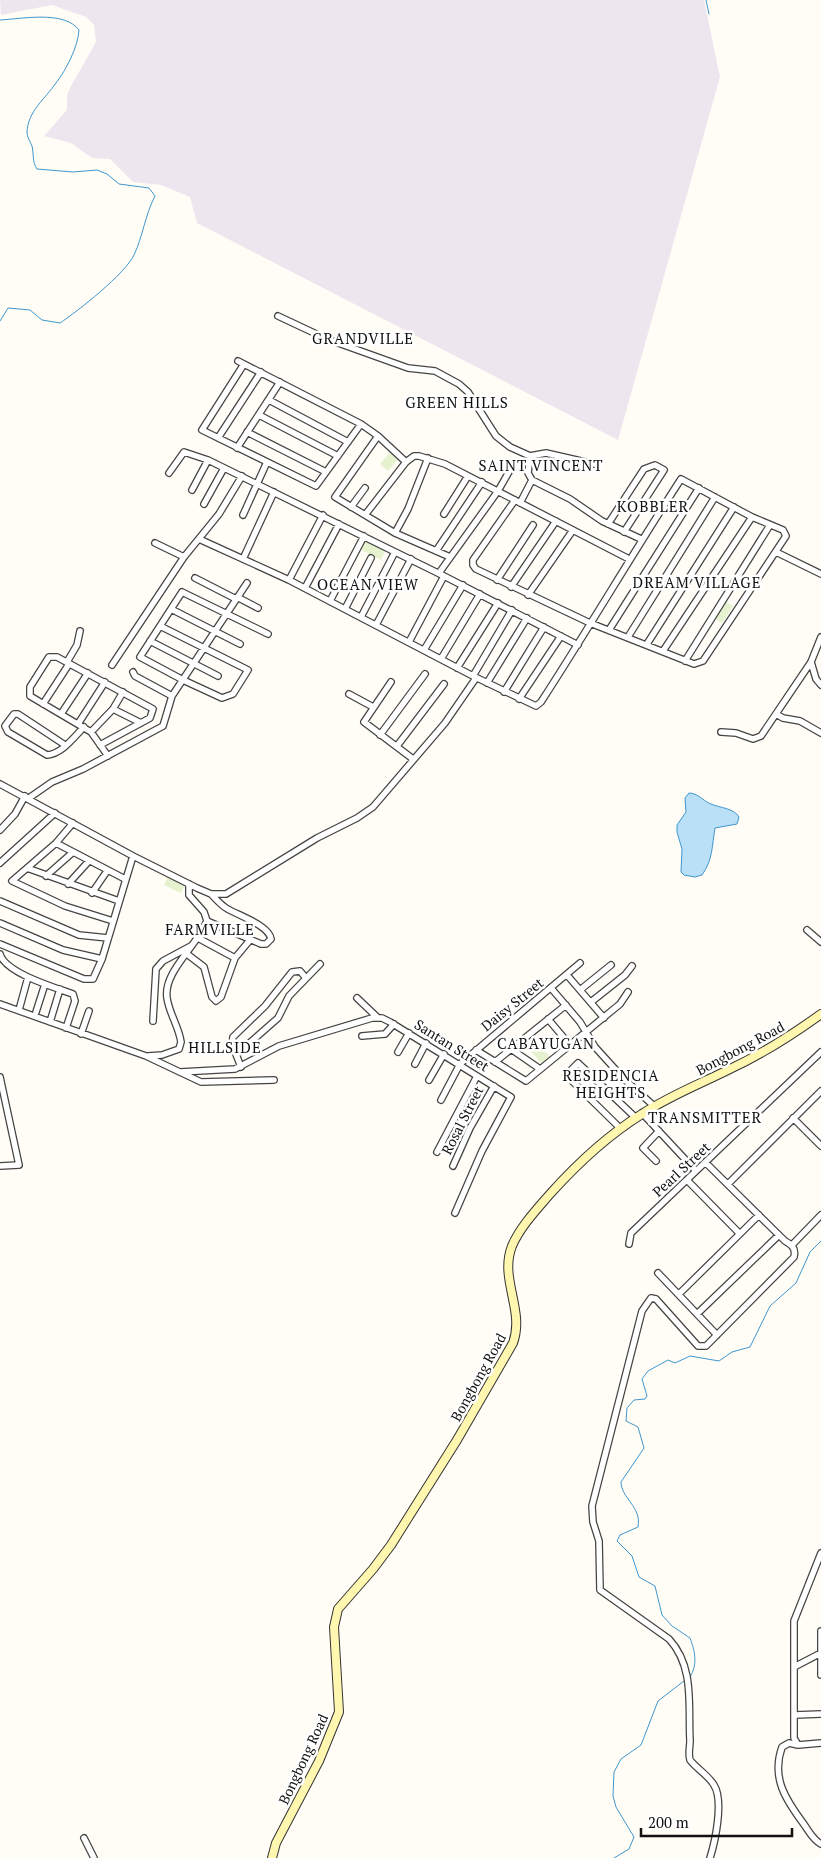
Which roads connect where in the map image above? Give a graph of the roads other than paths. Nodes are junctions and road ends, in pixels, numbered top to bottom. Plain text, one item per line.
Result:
1 (278, 316) dead end
2 (238, 360) dead end
3 (244, 364) junction
4 (261, 372) junction
5 (280, 382) junction
6 (269, 400) junction
7 (258, 416) junction
8 (361, 424) junction
9 (247, 432) junction
10 (378, 436) junction
11 (218, 438) junction
12 (348, 442) junction
13 (237, 448) junction
14 (338, 456) junction
15 (530, 456) junction
16 (428, 458) junction
17 (208, 460) junction
18 (267, 462) junction
19 (406, 462) junction
20 (594, 464) dead end
21 (224, 468) junction
22 (510, 470) dead end
23 (326, 472) junction
24 (169, 473) dead end
25 (242, 476) junction
26 (468, 476) junction
27 (532, 480) junction
28 (482, 482) junction
29 (257, 484) junction
30 (365, 488) dead end
31 (698, 488) junction
32 (192, 490) dead end
33 (498, 491) junction
34 (274, 492) junction
35 (715, 497) junction
36 (518, 501) junction
37 (204, 504) dead end
38 (351, 507) junction
39 (734, 507) junction
40 (243, 514) dead end
41 (444, 514) dead end
42 (323, 515) junction
43 (365, 515) junction
44 (752, 517) junction
45 (556, 521) junction
46 (339, 524) junction
47 (608, 524) junction
48 (533, 525) dead end
49 (770, 525) junction
50 (573, 530) junction
51 (395, 532) junction
52 (624, 532) junction
53 (364, 536) junction
54 (199, 539) junction
55 (641, 540) junction
56 (155, 543) dead end
57 (436, 551) junction
58 (395, 552) junction
59 (776, 552) junction
60 (450, 557) junction
61 (184, 558) junction
62 (371, 558) dead end
63 (243, 559) junction
64 (411, 559) junction
65 (629, 559) junction
66 (441, 574) junction
67 (821, 574) edge
68 (195, 578) dead end
69 (289, 580) junction
70 (497, 580) junction
71 (246, 583) dead end
72 (463, 586) junction
73 (511, 587) junction
74 (305, 588) junction
75 (480, 594) junction
76 (528, 595) junction
77 (237, 598) junction
78 (330, 601) junction
79 (498, 603) junction
80 (258, 608) dead end
81 (171, 609) junction
82 (345, 609) junction
83 (512, 610) junction
84 (226, 614) junction
85 (361, 617) junction
86 (527, 618) junction
87 (590, 623) junction
88 (376, 625) junction
89 (160, 626) junction
90 (544, 627) junction
91 (609, 630) junction
92 (80, 631) dead end
93 (215, 632) junction
94 (268, 634) dead end
95 (560, 636) junction
96 (628, 637) junction
97 (821, 637) edge
98 (150, 641) junction
99 (409, 642) junction
100 (240, 644) dead end
101 (647, 644) junction
102 (578, 645) junction
103 (204, 647) junction
104 (424, 650) junction
105 (663, 651) junction
106 (441, 659) junction
107 (685, 661) junction
108 (811, 662) junction
109 (68, 663) junction
110 (194, 663) junction
111 (112, 665) dead end
112 (457, 668) junction
113 (133, 672) dead end
114 (88, 673) junction
115 (425, 674) dead end
116 (218, 676) dead end
117 (474, 677) junction
118 (183, 680) junction
119 (105, 682) junction
120 (391, 682) dead end
121 (487, 683) junction
122 (444, 684) dead end
123 (821, 685) edge
124 (123, 692) junction
125 (504, 692) junction
126 (349, 694) dead end
127 (172, 696) junction
128 (519, 699) junction
129 (43, 704) junction
130 (373, 707) junction
131 (113, 709) junction
132 (61, 714) junction
133 (776, 714) junction
134 (141, 723) junction
135 (78, 724) junction
136 (84, 727) junction
137 (91, 732) junction
138 (722, 732) dead end
139 (821, 733) edge
140 (380, 735) junction
141 (65, 745) junction
142 (100, 745) junction
143 (396, 746) junction
144 (108, 756) junction
145 (413, 759) junction
146 (0, 784) edge
147 (27, 797) junction
148 (55, 813) junction
149 (73, 823) junction
150 (0, 830) edge
151 (56, 843) junction
152 (72, 853) junction
153 (133, 856) junction
154 (89, 861) junction
155 (0, 863) edge
156 (27, 868) junction
157 (107, 871) junction
158 (46, 876) junction
159 (125, 879) junction
160 (68, 884) junction
161 (189, 884) junction
162 (92, 893) junction
163 (211, 894) junction
164 (0, 901) edge
165 (119, 901) junction
166 (207, 921) junction
167 (113, 922) junction
168 (0, 923) edge
169 (806, 930) dead end
170 (108, 938) junction
171 (198, 938) junction
172 (250, 940) junction
173 (821, 942) edge
174 (0, 944) edge
175 (193, 945) junction
176 (0, 954) edge
177 (187, 954) junction
178 (235, 958) junction
179 (102, 959) junction
180 (580, 963) dead end
181 (320, 964) dead end
182 (611, 964) dead end
183 (632, 966) dead end
184 (567, 975) junction
185 (28, 977) junction
186 (305, 977) junction
187 (45, 984) junction
188 (551, 988) junction
189 (60, 989) junction
190 (580, 990) junction
191 (628, 992) dead end
192 (357, 998) dead end
193 (591, 1002) junction
194 (0, 1004) edge
195 (566, 1005) junction
196 (19, 1010) junction
197 (89, 1011) dead end
198 (36, 1012) dead end
199 (821, 1014) edge
200 (377, 1017) junction
201 (604, 1018) junction
202 (548, 1019) junction
203 (153, 1021) dead end
204 (50, 1022) junction
205 (394, 1024) junction
206 (66, 1028) junction
207 (587, 1032) junction
208 (409, 1033) junction
209 (81, 1034) junction
210 (362, 1036) dead end
211 (426, 1043) junction
212 (570, 1045) junction
213 (511, 1049) junction
214 (476, 1050) junction
215 (398, 1052) dead end
216 (821, 1052) edge
217 (237, 1054) junction
218 (444, 1054) junction
219 (146, 1056) junction
220 (495, 1062) junction
221 (415, 1064) dead end
222 (460, 1064) junction
223 (241, 1067) junction
224 (540, 1069) junction
225 (180, 1072) junction
226 (477, 1076) junction
227 (0, 1077) edge
228 (274, 1080) dead end
229 (429, 1080) dead end
230 (494, 1086) junction
231 (2, 1094) edge
232 (819, 1095) edge
233 (441, 1100) dead end
234 (654, 1106) junction
235 (639, 1115) junction
236 (793, 1118) junction
237 (621, 1129) junction
238 (659, 1131) junction
239 (821, 1146) edge
240 (437, 1152) dead end
241 (656, 1162) dead end
242 (706, 1163) junction
243 (0, 1166) edge
244 (453, 1166) dead end
245 (696, 1171) junction
246 (687, 1180) junction
247 (728, 1184) junction
248 (455, 1213) dead end
249 (760, 1215) junction
250 (821, 1215) edge
251 (740, 1234) junction
252 (779, 1235) junction
253 (629, 1244) dead end
254 (792, 1245) junction
255 (658, 1273) dead end
256 (679, 1294) junction
257 (698, 1313) junction
258 (717, 1335) junction
259 (821, 1553) edge
260 (821, 1631) edge
261 (820, 1654) edge
262 (796, 1666) junction
263 (821, 1676) edge
264 (795, 1714) junction
265 (821, 1714) edge
266 (821, 1743) edge
267 (798, 1745) junction
268 (84, 1838) dead end
269 (821, 1844) edge
270 (94, 1858) edge
271 (272, 1858) edge
272 (710, 1858) edge

1 - 15 street
2 - 3 street
3 - 4 street
3 - 11 street
4 - 5 street
4 - 11 street
5 - 6 street
5 - 8 street
6 - 7 street
6 - 12 street
7 - 9 street
7 - 14 street
8 - 10 street
8 - 12 street
9 - 13 street
9 - 23 street
10 - 19 street
10 - 38 street
11 - 13 street
12 - 14 street
13 - 18 street
14 - 23 street
15 - 20 street
15 - 27 street
16 - 19 street
16 - 26 street
16 - 51 street
17 - 21 street
17 - 24 street
17 - 32 street
18 - 23 street
18 - 29 street
19 - 43 street
21 - 25 street
21 - 37 street
22 - 33 street
25 - 29 street
25 - 54 street
26 - 28 street
26 - 41 street
27 - 36 street
27 - 47 street
28 - 33 street
28 - 57 street
29 - 34 street
29 - 40 street
30 - 38 street
31 - 35 street
31 - 55 street
31 - 91 street
33 - 36 street
33 - 60 street
34 - 42 street
34 - 63 street
35 - 39 street
35 - 96 street
36 - 45 street
36 - 70 street
38 - 43 street
39 - 44 street
39 - 101 street
42 - 46 street
42 - 69 street
43 - 51 street
44 - 49 street
44 - 105 street
45 - 50 street
45 - 73 street
46 - 53 street
46 - 74 street
47 - 52 street
47 - 52 street
48 - 70 street
49 - 59 street
49 - 107 street
50 - 65 street
50 - 76 street
51 - 57 street
52 - 55 street
53 - 58 street
53 - 78 street
54 - 61 street
54 - 63 street
55 - 65 street
56 - 61 street
57 - 60 street
58 - 64 street
58 - 85 street
59 - 67 street
59 - 107 street
60 - 66 street
61 - 111 street
62 - 82 street
63 - 69 street
64 - 66 street
64 - 88 street
65 - 87 street
66 - 72 street
66 - 99 street
68 - 77 street
69 - 74 street
70 - 73 street
71 - 77 street
72 - 75 street
72 - 104 street
73 - 76 street
74 - 78 street
75 - 79 street
75 - 106 street
76 - 87 street
77 - 80 street
77 - 84 street
78 - 82 street
79 - 83 street
79 - 112 street
81 - 84 street
81 - 89 street
81 - 93 street
82 - 85 street
83 - 86 street
83 - 117 street
84 - 93 street
84 - 94 street
85 - 88 street
86 - 90 street
86 - 121 street
87 - 91 street
87 - 102 street
88 - 99 street
89 - 98 street
89 - 103 street
90 - 95 street
90 - 125 street
91 - 96 street
92 - 109 street
93 - 100 street
93 - 103 street
95 - 102 street
95 - 128 street
96 - 101 street
97 - 108 street
98 - 110 street
98 - 118 street
99 - 104 street
101 - 105 street
102 - 128 street
103 - 110 street
103 - 118 street
104 - 106 street
105 - 107 street
106 - 112 street
108 - 123 street
108 - 133 street
109 - 114 street
109 - 129 street
109 - 129 street
110 - 116 street
110 - 118 street
112 - 117 street
113 - 127 street
114 - 119 street
114 - 132 street
115 - 140 street
117 - 121 street
117 - 145 street
118 - 127 street
119 - 124 street
119 - 135 street
120 - 130 street
121 - 125 street
122 - 143 street
124 - 131 street
124 - 134 street
125 - 128 street
126 - 130 street
127 - 144 street
129 - 132 street
130 - 140 street
131 - 134 street
131 - 137 street
132 - 135 street
133 - 138 street
133 - 139 street
134 - 142 street
135 - 136 street
136 - 137 street
136 - 141 street
137 - 142 street
140 - 143 street
141 - 141 street
142 - 144 street
143 - 145 street
144 - 147 street
145 - 163 street
146 - 147 street
147 - 148 street
147 - 150 street
148 - 149 street
148 - 155 street
149 - 151 street
149 - 153 street
151 - 152 street
151 - 156 street
152 - 154 street
152 - 158 street
153 - 159 street
153 - 161 street
154 - 157 street
154 - 160 street
156 - 158 street
156 - 167 street
157 - 159 street
157 - 162 street
158 - 160 street
159 - 165 street
160 - 162 street
161 - 163 street
161 - 166 street
162 - 165 street
163 - 172 street
164 - 170 street
165 - 167 street
166 - 171 street
166 - 172 street
167 - 170 street
168 - 179 street
169 - 173 street
170 - 179 street
171 - 175 street
171 - 178 street
172 - 178 street
174 - 179 street
175 - 177 street
175 - 203 street
176 - 185 street
177 - 178 street
177 - 219 street
180 - 184 street, Daisy Street
181 - 186 street
182 - 190 street
183 - 193 street
184 - 188 street, Daisy Street
184 - 190 street
185 - 187 street
185 - 196 street
186 - 217 street
186 - 217 street
187 - 189 street
187 - 198 street
188 - 195 street
188 - 214 street, Daisy Street
189 - 204 street
189 - 206 street
190 - 193 street
191 - 201 street
192 - 200 street
193 - 201 street
194 - 196 street
195 - 202 street
195 - 207 street
196 - 204 street
197 - 209 street
199 - 234 street, Bongbong Road
200 - 205 street, Santan Street
200 - 223 street
201 - 207 street
202 - 212 street
202 - 213 street
204 - 206 street
205 - 208 street, Santan Street
205 - 210 street
206 - 209 street
207 - 212 street
207 - 234 street
208 - 211 street, Santan Street
208 - 215 street
209 - 219 street
211 - 218 street, Santan Street
211 - 221 street
212 - 224 street
213 - 220 street
213 - 224 street
214 - 220 street
214 - 222 street, Daisy Street
216 - 242 street, Pearl Street
217 - 223 street
218 - 222 street, Santan Street
218 - 229 street
219 - 225 street
220 - 224 street
222 - 226 street, Santan Street
222 - 233 street
223 - 225 street
225 - 228 street
226 - 230 street, Santan Street
226 - 240 street
227 - 231 street
230 - 244 street, Rosal Street
230 - 248 street, Santan Street
231 - 243 street
232 - 236 street
234 - 235 street, Bongbong Road
235 - 237 street, Bongbong Road
235 - 237 street
235 - 238 street
236 - 239 street
236 - 247 street
237 - 271 street, Bongbong Road
238 - 241 street
238 - 245 street
242 - 245 street, Pearl Street
242 - 247 street
245 - 246 street, Pearl Street
246 - 251 street
246 - 253 street, Pearl Street
247 - 249 street
249 - 251 street
249 - 252 street
250 - 254 street
251 - 256 street
252 - 254 street
252 - 257 street
254 - 258 street
255 - 256 street
256 - 257 street
257 - 258 street
258 - 272 street
259 - 262 street
260 - 261 street
261 - 262 street
261 - 263 street
262 - 264 street
264 - 265 street
264 - 267 street
266 - 267 street
267 - 269 street
268 - 270 street

